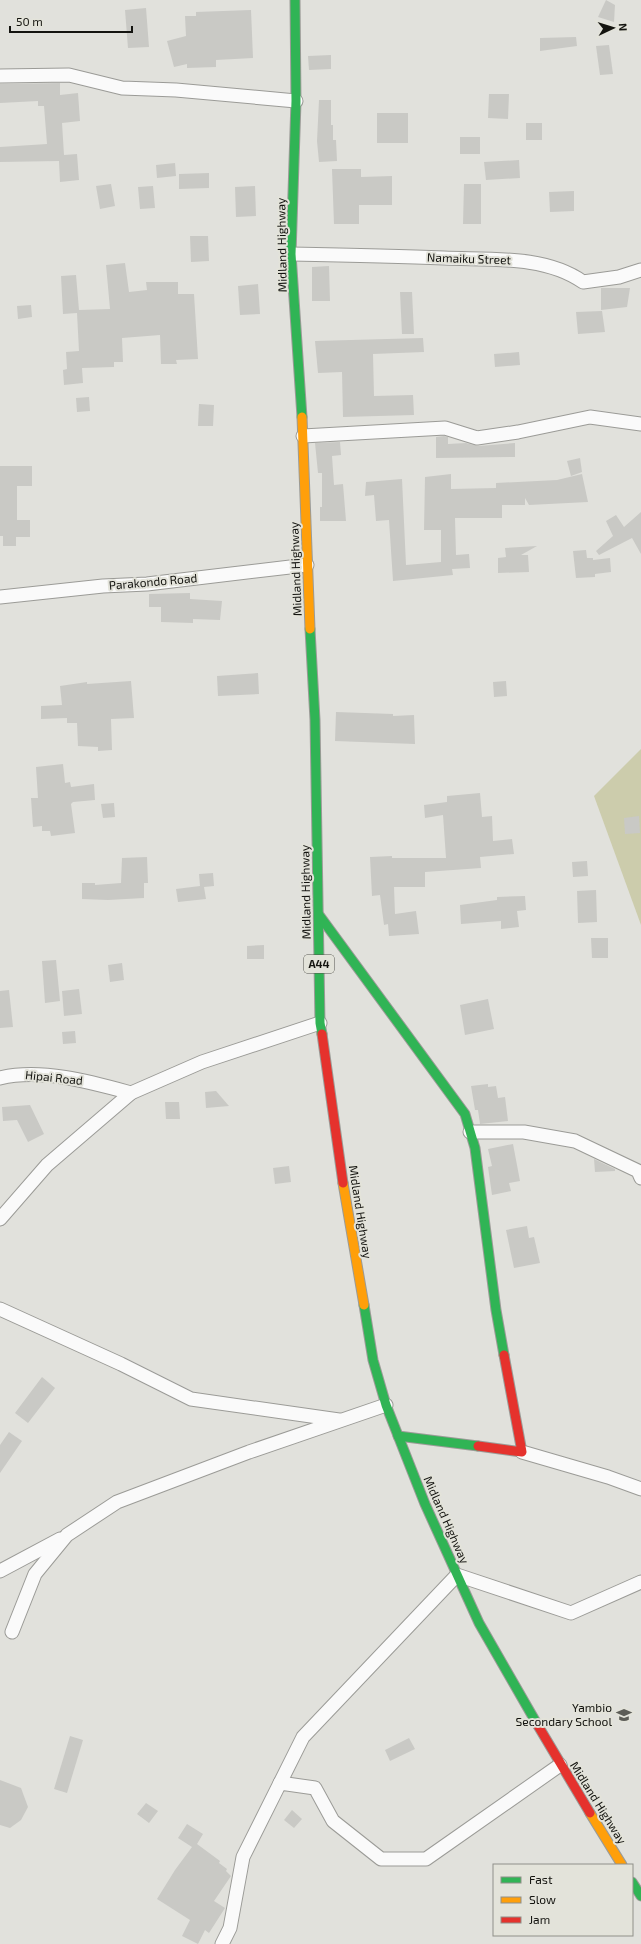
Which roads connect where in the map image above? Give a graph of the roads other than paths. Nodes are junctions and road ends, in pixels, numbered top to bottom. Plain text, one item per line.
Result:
1 (294, 0) edge
2 (0, 76) edge
3 (296, 100) junction
4 (291, 254) junction
5 (641, 270) edge
6 (641, 424) edge
7 (304, 436) junction
8 (307, 565) junction
9 (0, 597) edge
10 (319, 915) junction
11 (320, 1023) junction
12 (0, 1078) edge
13 (131, 1092) junction
14 (470, 1132) junction
15 (641, 1178) edge
16 (0, 1219) edge
17 (0, 1309) edge
18 (386, 1405) junction
19 (341, 1420) junction
20 (398, 1436) junction
21 (522, 1452) junction
22 (641, 1489) edge
23 (67, 1535) junction
24 (0, 1572) edge
25 (457, 1575) junction
26 (641, 1582) edge
27 (12, 1632) dead end
28 (560, 1765) junction
29 (280, 1783) junction
30 (621, 1864) edge
31 (633, 1884) edge
32 (641, 1896) edge
33 (222, 1944) edge

1 - 3 main road, Midland Highway / A44
2 - 3 street
3 - 4 main road, Midland Highway / A44
4 - 5 street, Namaiku Street
4 - 7 main road, Midland Highway / A44
6 - 7 street
7 - 8 main road, Midland Highway / A44
8 - 9 street, Parakondo Road
8 - 10 main road, Midland Highway / A44
10 - 11 main road, Midland Highway / A44
10 - 14 main road
11 - 13 street
11 - 18 main road, Midland Highway / A44
12 - 13 street, Hipai Road
13 - 16 street
14 - 15 street
14 - 21 main road
17 - 19 street
18 - 19 street
18 - 20 main road, Midland Highway / A44
19 - 23 street
20 - 21 main road
20 - 25 main road, Midland Highway / A44
21 - 22 street
23 - 24 street
23 - 27 street
25 - 26 street
25 - 28 main road, Midland Highway / A44
25 - 29 street
28 - 29 street
28 - 30 main road, Midland Highway / A44
29 - 33 street
31 - 32 main road

